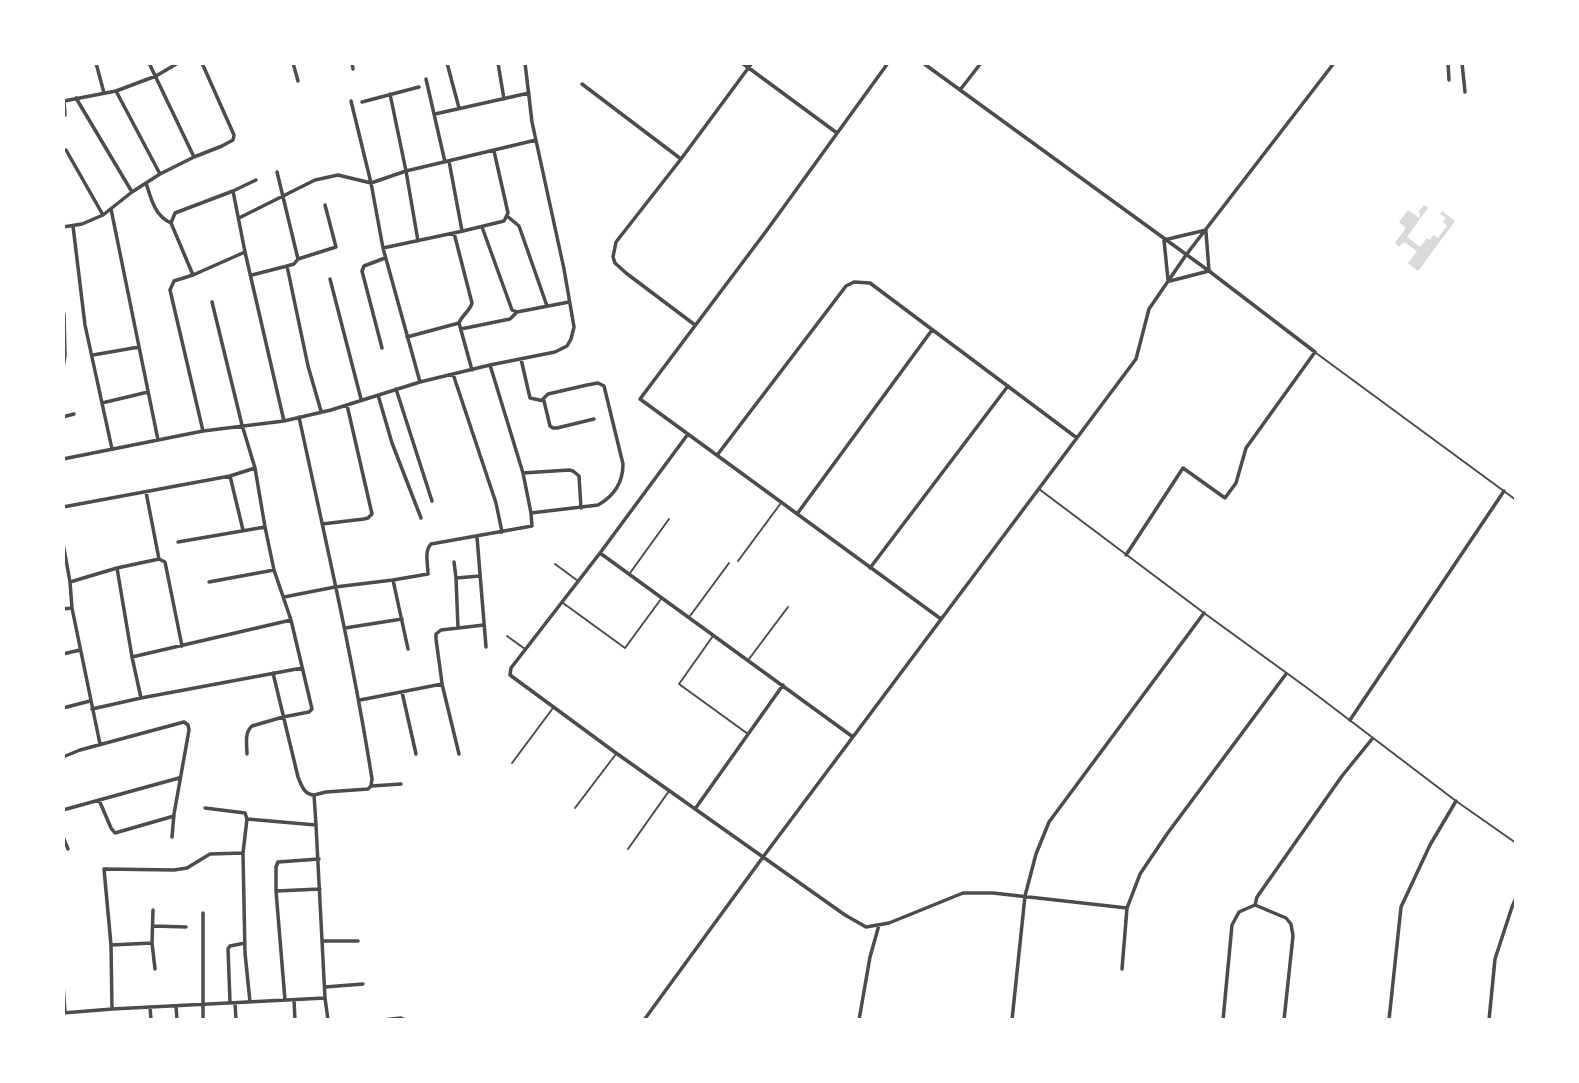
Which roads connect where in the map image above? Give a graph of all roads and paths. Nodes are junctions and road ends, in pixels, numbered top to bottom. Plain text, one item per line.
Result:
1 (96, 63) edge
2 (149, 63) edge
3 (178, 63) edge
4 (202, 63) edge
5 (293, 63) edge
6 (352, 63) edge
7 (447, 63) edge
8 (498, 63) edge
9 (525, 63) edge
10 (742, 63) edge
11 (888, 63) edge
12 (923, 63) edge
13 (981, 63) edge
14 (1334, 63) edge
15 (1448, 63) edge
16 (1462, 63) edge
17 (750, 65) edge
18 (353, 69) dead end
19 (156, 76) junction
20 (426, 79) dead end
21 (1449, 80) dead end
22 (298, 81) dead end
23 (582, 84) dead end
24 (419, 87) dead end
25 (960, 90) junction
26 (116, 91) junction
27 (1465, 92) dead end
28 (104, 93) junction
29 (529, 93) junction
30 (390, 94) junction
31 (76, 98) junction
32 (504, 99) junction
33 (63, 100) edge
34 (351, 101) dead end
35 (362, 102) dead end
36 (459, 108) junction
37 (435, 114) junction
38 (65, 115) dead end
39 (838, 133) junction
40 (536, 140) junction
41 (66, 150) dead end
42 (494, 151) junction
43 (194, 156) junction
44 (681, 159) junction
45 (447, 161) junction
46 (406, 171) junction
47 (277, 172) dead end
48 (160, 174) junction
49 (256, 180) dead end
50 (146, 183) junction
51 (371, 183) junction
52 (233, 191) junction
53 (132, 192) junction
54 (284, 196) junction
55 (325, 205) dead end
56 (111, 209) junction
57 (103, 215) junction
58 (507, 216) junction
59 (239, 218) junction
60 (171, 223) junction
61 (73, 226) junction
62 (482, 227) junction
63 (63, 228) edge
64 (1206, 230) junction
65 (463, 231) junction
66 (454, 233) junction
67 (1164, 240) junction
68 (418, 241) junction
69 (383, 248) junction
70 (245, 252) junction
71 (1186, 255) junction
72 (385, 258) junction
73 (298, 259) junction
74 (287, 266) junction
75 (1209, 271) junction
76 (193, 275) junction
77 (251, 275) junction
78 (330, 279) dead end
79 (1168, 282) junction
80 (212, 302) dead end
81 (569, 302) junction
82 (547, 306) junction
83 (517, 312) junction
84 (64, 314) edge
85 (459, 323) junction
86 (695, 325) junction
87 (461, 329) junction
88 (932, 330) junction
89 (407, 337) junction
90 (139, 347) junction
91 (382, 348) dead end
92 (1315, 352) junction
93 (92, 356) junction
94 (521, 359) junction
95 (490, 365) junction
96 (63, 367) edge
97 (472, 369) junction
98 (453, 374) junction
99 (420, 382) junction
100 (1008, 386) junction
101 (397, 389) junction
102 (148, 392) junction
103 (378, 395) junction
104 (362, 400) junction
105 (542, 400) junction
106 (101, 403) junction
107 (347, 405) junction
108 (322, 412) junction
109 (74, 414) dead end
110 (63, 416) edge
111 (299, 417) junction
112 (594, 419) dead end
113 (284, 421) junction
114 (242, 425) junction
115 (203, 431) junction
116 (688, 434) junction
117 (1077, 438) junction
118 (158, 440) junction
119 (112, 449) junction
120 (718, 454) junction
121 (63, 458) edge
122 (255, 468) junction
123 (523, 472) junction
124 (230, 476) junction
125 (1038, 489) junction
126 (1504, 491) junction
127 (146, 492) junction
128 (1516, 500) edge
129 (432, 501) dead end
130 (782, 502) junction
131 (63, 507) edge
132 (581, 508) junction
133 (531, 513) junction
134 (797, 514) junction
135 (421, 518) dead end
136 (669, 519) dead end
137 (322, 524) junction
138 (265, 527) junction
139 (243, 530) junction
140 (502, 533) junction
141 (477, 537) junction
142 (178, 542) dead end
143 (63, 543) edge
144 (600, 552) junction
145 (1126, 555) junction
146 (159, 559) junction
147 (738, 561) dead end
148 (454, 562) dead end
149 (729, 563) dead end
150 (555, 564) dead end
151 (117, 568) junction
152 (870, 568) junction
153 (274, 570) junction
154 (629, 573) junction
155 (480, 576) junction
156 (456, 579) junction
157 (393, 580) junction
158 (578, 581) junction
159 (70, 582) junction
160 (209, 582) dead end
161 (335, 587) junction
162 (283, 597) junction
163 (663, 598) junction
164 (562, 602) junction
165 (72, 607) junction
166 (788, 607) dead end
167 (63, 609) edge
168 (1204, 613) junction
169 (689, 617) junction
170 (941, 619) junction
171 (290, 620) junction
172 (402, 620) junction
173 (484, 625) junction
174 (345, 628) junction
175 (458, 628) junction
176 (714, 635) junction
177 (507, 636) dead end
178 (182, 646) junction
179 (486, 647) dead end
180 (408, 649) dead end
181 (80, 650) junction
182 (526, 650) junction
183 (63, 654) edge
184 (132, 657) junction
185 (748, 660) junction
186 (302, 668) junction
187 (273, 673) junction
188 (1286, 674) junction
189 (442, 684) junction
190 (783, 685) junction
191 (402, 692) junction
192 (141, 698) junction
193 (360, 700) junction
194 (90, 701) junction
195 (554, 707) junction
196 (63, 708) edge
197 (92, 709) junction
198 (283, 717) junction
199 (1350, 720) junction
200 (748, 734) junction
201 (854, 737) junction
202 (1372, 739) junction
203 (100, 745) junction
204 (616, 753) junction
205 (247, 754) dead end
206 (416, 754) dead end
207 (459, 754) dead end
208 (63, 757) edge
209 (512, 763) dead end
210 (180, 778) junction
211 (401, 784) dead end
212 (371, 786) junction
213 (670, 790) junction
214 (314, 795) junction
215 (99, 800) junction
216 (1456, 801) junction
217 (205, 807) dead end
218 (575, 808) dead end
219 (695, 809) junction
220 (63, 810) edge
221 (174, 816) junction
222 (247, 819) junction
223 (316, 825) junction
224 (63, 837) edge
225 (172, 837) dead end
226 (1516, 843) edge
227 (68, 849) dead end
228 (628, 849) dead end
229 (243, 853) junction
230 (763, 857) junction
231 (319, 859) junction
232 (320, 889) junction
233 (276, 891) junction
234 (1025, 896) junction
235 (1516, 898) edge
236 (1255, 905) junction
237 (1127, 908) junction
238 (153, 910) dead end
239 (203, 913) dead end
240 (879, 925) junction
241 (153, 926) junction
242 (186, 927) dead end
243 (323, 941) junction
244 (358, 941) dead end
245 (152, 943) junction
246 (244, 943) junction
247 (110, 945) junction
248 (155, 969) dead end
249 (1122, 969) dead end
250 (63, 984) edge
251 (363, 984) dead end
252 (325, 987) junction
253 (325, 998) junction
254 (285, 1000) junction
255 (294, 1000) junction
256 (250, 1002) junction
257 (233, 1003) junction
258 (204, 1004) junction
259 (176, 1006) junction
260 (150, 1007) junction
261 (112, 1009) junction
262 (64, 1013) edge
263 (152, 1020) edge
264 (177, 1020) edge
265 (203, 1020) edge
266 (236, 1020) edge
267 (295, 1020) edge
268 (328, 1020) edge
269 (383, 1020) edge
270 (406, 1020) edge
271 (644, 1020) edge
272 (859, 1020) edge
273 (1012, 1020) edge
274 (1223, 1020) edge
275 (1284, 1020) edge
276 (1389, 1020) edge
277 (1489, 1020) edge

1 - 28 street
2 - 19 street
3 - 19 street
4 - 43 street
5 - 22 street
6 - 18 street
7 - 36 street
8 - 32 street
9 - 29 street
10 - 17 street
11 - 39 street
12 - 25 street
13 - 25 street
14 - 64 street
15 - 21 street
16 - 27 street
17 - 39 street
17 - 44 street
19 - 26 street
19 - 43 street
20 - 37 street
23 - 44 street
24 - 30 street
25 - 67 street
26 - 28 street
26 - 48 street
28 - 31 street
29 - 32 street
29 - 40 street
30 - 35 street
30 - 46 street
31 - 33 street
31 - 53 street
32 - 36 street
33 - 38 street
34 - 51 street
36 - 37 street
37 - 45 street
39 - 86 street
40 - 42 street
40 - 81 street
41 - 57 street
42 - 45 street
42 - 58 street
43 - 48 street
44 - 86 street
45 - 46 street
45 - 65 street
46 - 51 street
46 - 68 street
47 - 54 street
48 - 50 street
49 - 52 street
50 - 53 street
50 - 60 street
51 - 54 street
51 - 69 street
52 - 59 street
52 - 60 street
53 - 56 street
54 - 59 street
54 - 73 street
55 - 73 street
56 - 57 street
56 - 90 street
57 - 61 street
58 - 62 street
58 - 82 street
59 - 70 street
60 - 76 street
61 - 63 street
61 - 93 street
62 - 65 street
62 - 83 street
64 - 67 street
64 - 71 street
64 - 75 street
65 - 66 street
66 - 68 street
66 - 85 street
67 - 71 street
67 - 79 street
68 - 69 street
69 - 72 street
70 - 76 street
70 - 77 street
71 - 75 street
71 - 79 street
72 - 89 street
72 - 91 street
73 - 74 street
74 - 77 street
74 - 108 street
75 - 79 street
75 - 92 street
76 - 115 street
77 - 113 street
78 - 104 street
79 - 117 street
80 - 114 street
81 - 82 street
81 - 94 street
82 - 83 street
83 - 87 street
84 - 96 street
85 - 87 street
85 - 89 street
86 - 116 street
87 - 97 street
88 - 100 street
88 - 120 street
88 - 134 street
89 - 99 street
90 - 93 street
90 - 102 street
92 - 126 lane
92 - 145 street
93 - 106 street
94 - 95 street
94 - 105 street
95 - 97 street
95 - 123 street
97 - 98 street
98 - 99 street
98 - 140 street
99 - 101 street
100 - 117 street
100 - 152 street
101 - 103 street
101 - 129 street
102 - 106 street
102 - 118 street
103 - 104 street
103 - 135 street
104 - 107 street
105 - 112 street
105 - 132 street
106 - 119 street
107 - 108 street
107 - 137 street
108 - 111 street
109 - 110 street
111 - 113 street
111 - 137 street
113 - 114 street
114 - 115 street
114 - 122 street
115 - 118 street
116 - 120 street
116 - 144 street
117 - 125 street
118 - 119 street
119 - 121 street
120 - 130 street
122 - 124 street
122 - 138 street
123 - 132 street
123 - 133 street
124 - 127 street
124 - 139 street
125 - 145 lane
125 - 170 street
126 - 128 lane
126 - 199 street
127 - 131 street
127 - 146 street
130 - 134 street
130 - 147 lane
132 - 133 street
133 - 140 street
134 - 152 street
136 - 154 lane
137 - 161 street
138 - 139 street
138 - 153 street
139 - 142 street
140 - 141 street
141 - 155 street
141 - 157 street
143 - 159 street
144 - 154 street
144 - 158 street
145 - 168 lane
146 - 151 street
146 - 178 street
148 - 156 street
149 - 169 lane
150 - 158 lane
151 - 159 street
151 - 184 street
152 - 170 street
153 - 160 street
153 - 162 street
154 - 163 street
155 - 156 street
155 - 173 street
156 - 175 street
157 - 161 street
157 - 172 street
158 - 164 street
159 - 165 street
161 - 162 street
161 - 174 street
162 - 171 street
163 - 164 lane
163 - 169 street
164 - 182 street
165 - 167 street
165 - 181 street
166 - 185 lane
168 - 188 lane
168 - 234 street
169 - 176 street
170 - 201 street
171 - 178 street
171 - 186 street
172 - 174 street
172 - 180 street
173 - 175 street
173 - 179 street
174 - 193 street
175 - 189 street
176 - 185 street
176 - 200 lane
177 - 182 lane
178 - 184 street
181 - 183 street
181 - 194 street
182 - 195 street
184 - 192 street
185 - 190 street
186 - 187 street
186 - 198 street
187 - 192 street
187 - 198 street
188 - 199 lane
188 - 237 street
189 - 191 street
189 - 207 street
190 - 200 street
190 - 201 street
191 - 193 street
191 - 206 street
192 - 197 street
193 - 212 street
194 - 196 street
194 - 197 street
195 - 204 street
195 - 209 lane
197 - 203 street
198 - 205 street
198 - 214 street
199 - 202 lane
200 - 219 street
201 - 230 street
202 - 216 lane
202 - 236 street
203 - 208 street
203 - 210 street
204 - 213 street
204 - 218 lane
210 - 215 street
210 - 221 street
211 - 212 street
212 - 214 street
213 - 219 street
213 - 228 lane
214 - 223 street
215 - 220 street
215 - 221 street
216 - 226 lane
216 - 276 street
217 - 222 street
219 - 230 street
221 - 225 street
222 - 223 street
222 - 229 street
223 - 231 street
224 - 227 street
229 - 246 street
229 - 247 street
230 - 240 street
230 - 271 street
231 - 232 street
231 - 233 street
232 - 233 street
232 - 243 street
233 - 254 street
234 - 237 street
234 - 240 street
234 - 273 street
235 - 277 street
236 - 274 street
236 - 275 street
237 - 249 street
238 - 241 street
239 - 258 street
240 - 272 street
241 - 242 street
241 - 245 street
243 - 244 street
243 - 252 street
245 - 247 street
245 - 248 street
246 - 256 street
246 - 257 street
247 - 261 street
250 - 262 street
251 - 252 street
252 - 253 street
253 - 255 street
253 - 268 street
254 - 255 street
254 - 256 street
255 - 267 street
256 - 257 street
257 - 258 street
257 - 266 street
258 - 259 street
258 - 265 street
259 - 260 street
259 - 264 street
260 - 261 street
260 - 263 street
261 - 262 street
269 - 270 street

